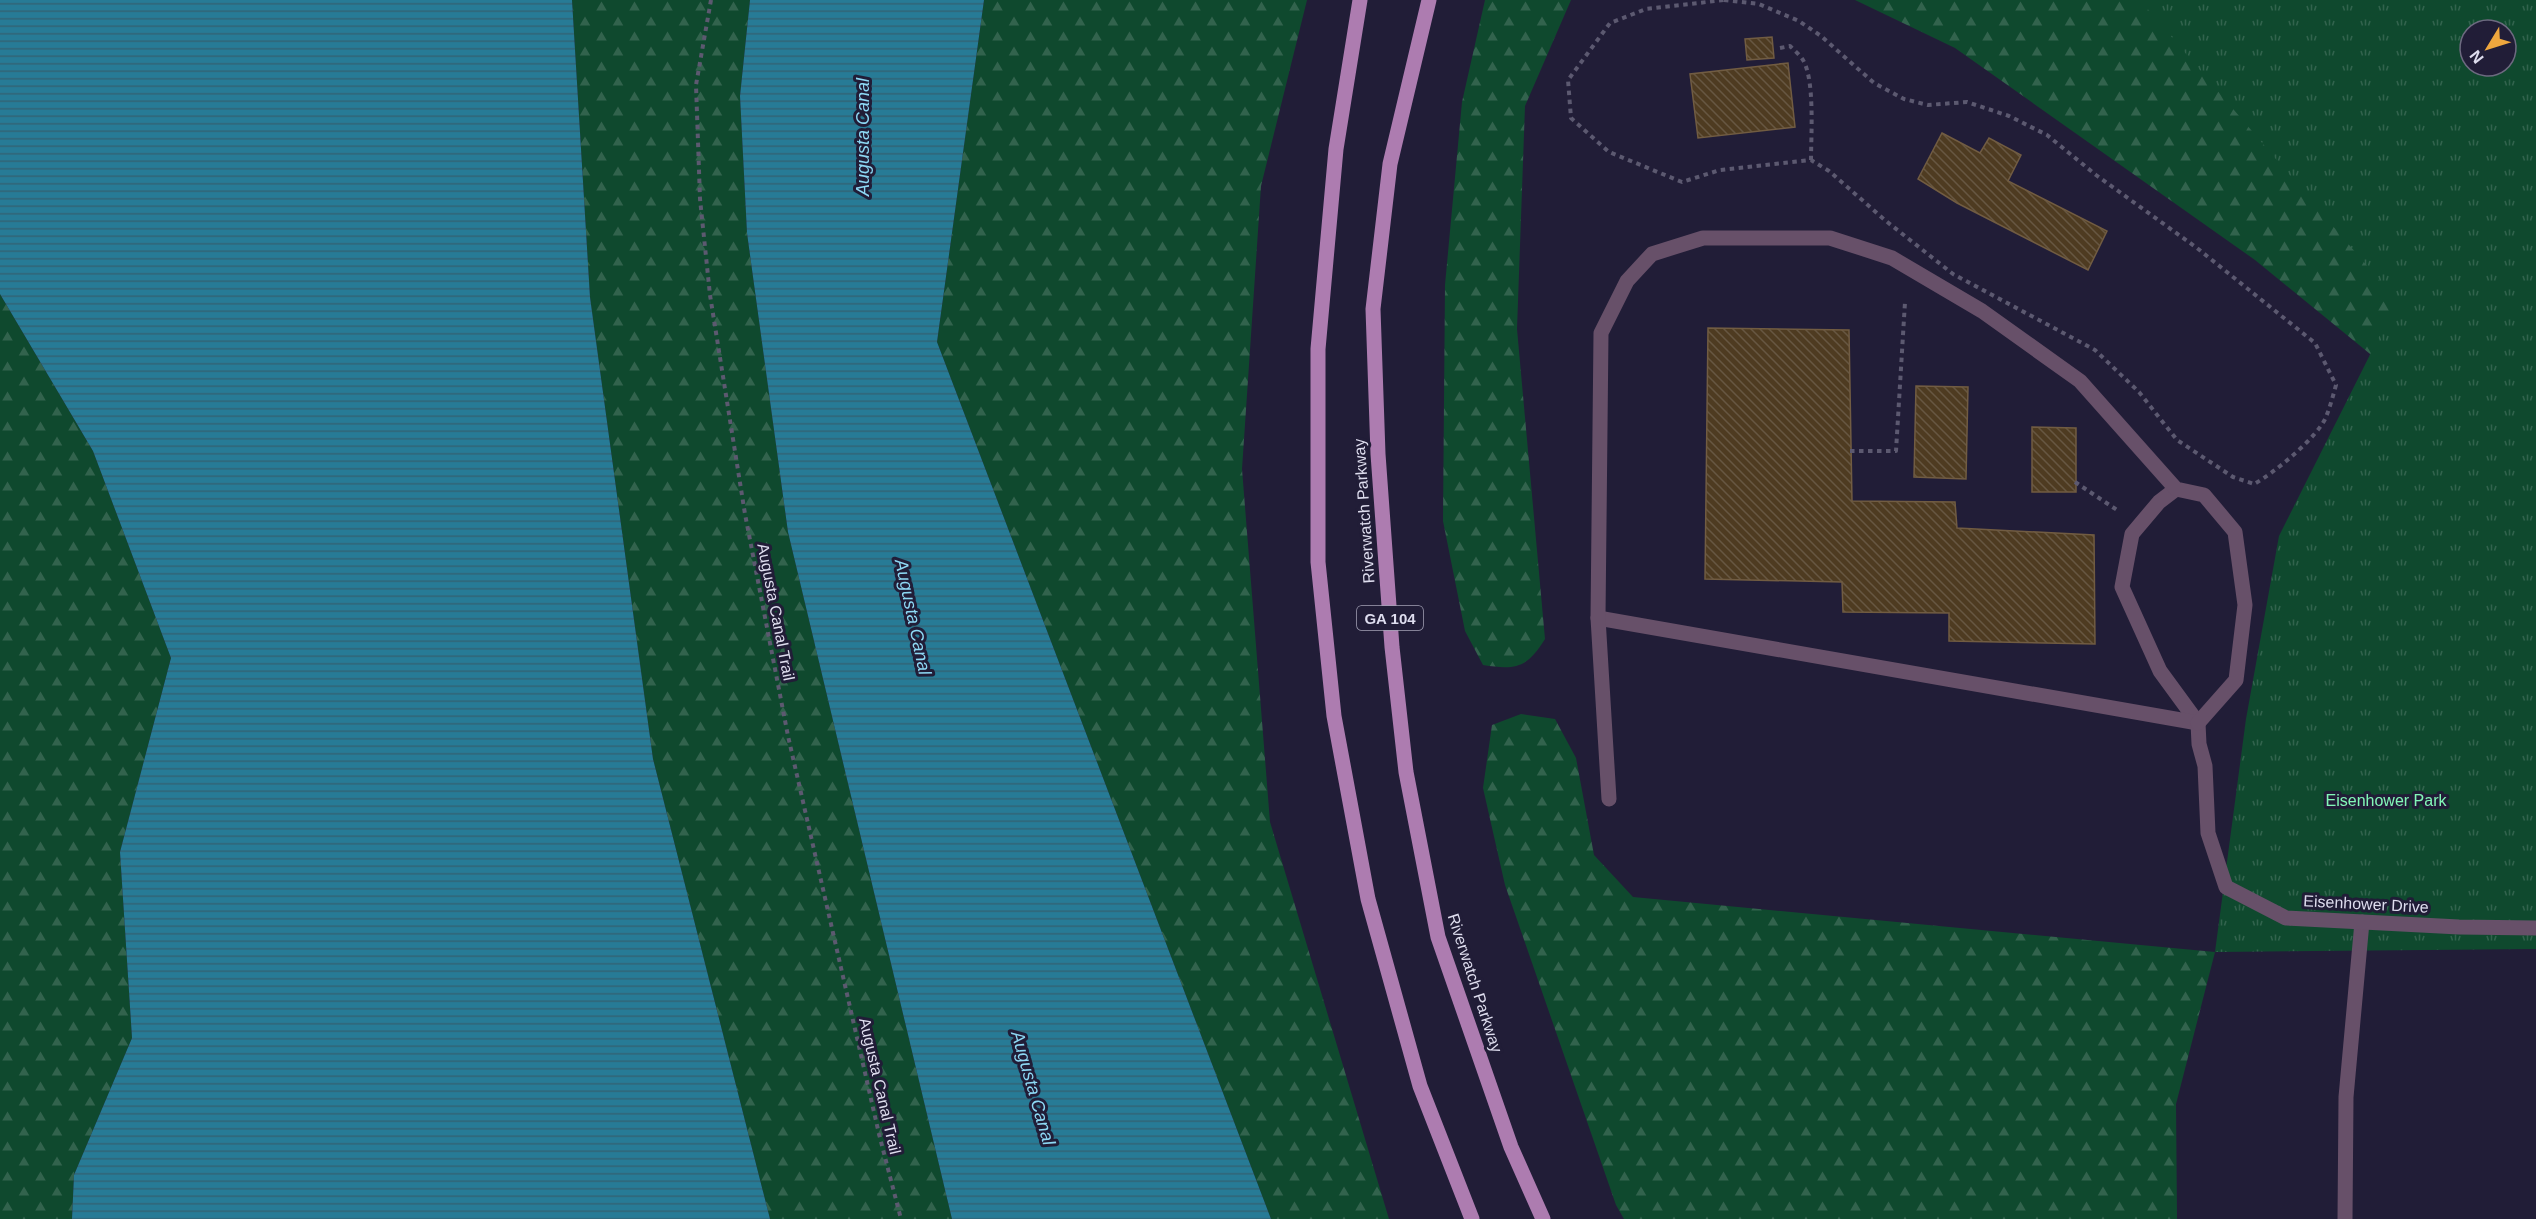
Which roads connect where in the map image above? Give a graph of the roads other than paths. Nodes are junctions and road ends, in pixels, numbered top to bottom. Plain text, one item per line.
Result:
1 (1360, 0) edge
2 (1429, 0) edge
3 (2176, 489) junction
4 (1599, 618) junction
5 (2198, 723) junction
6 (1609, 799) dead end
7 (2362, 922) junction
8 (2536, 928) edge
9 (1472, 1219) edge
10 (1543, 1219) edge
11 (2345, 1219) edge

1 - 9 main road
2 - 10 main road, Riverwatch Parkway / GA 104
3 - 4 street
3 - 5 street
3 - 5 street
4 - 5 street
4 - 6 street
5 - 7 street, Eisenhower Drive
7 - 8 street, Eisenhower Drive
7 - 11 street

